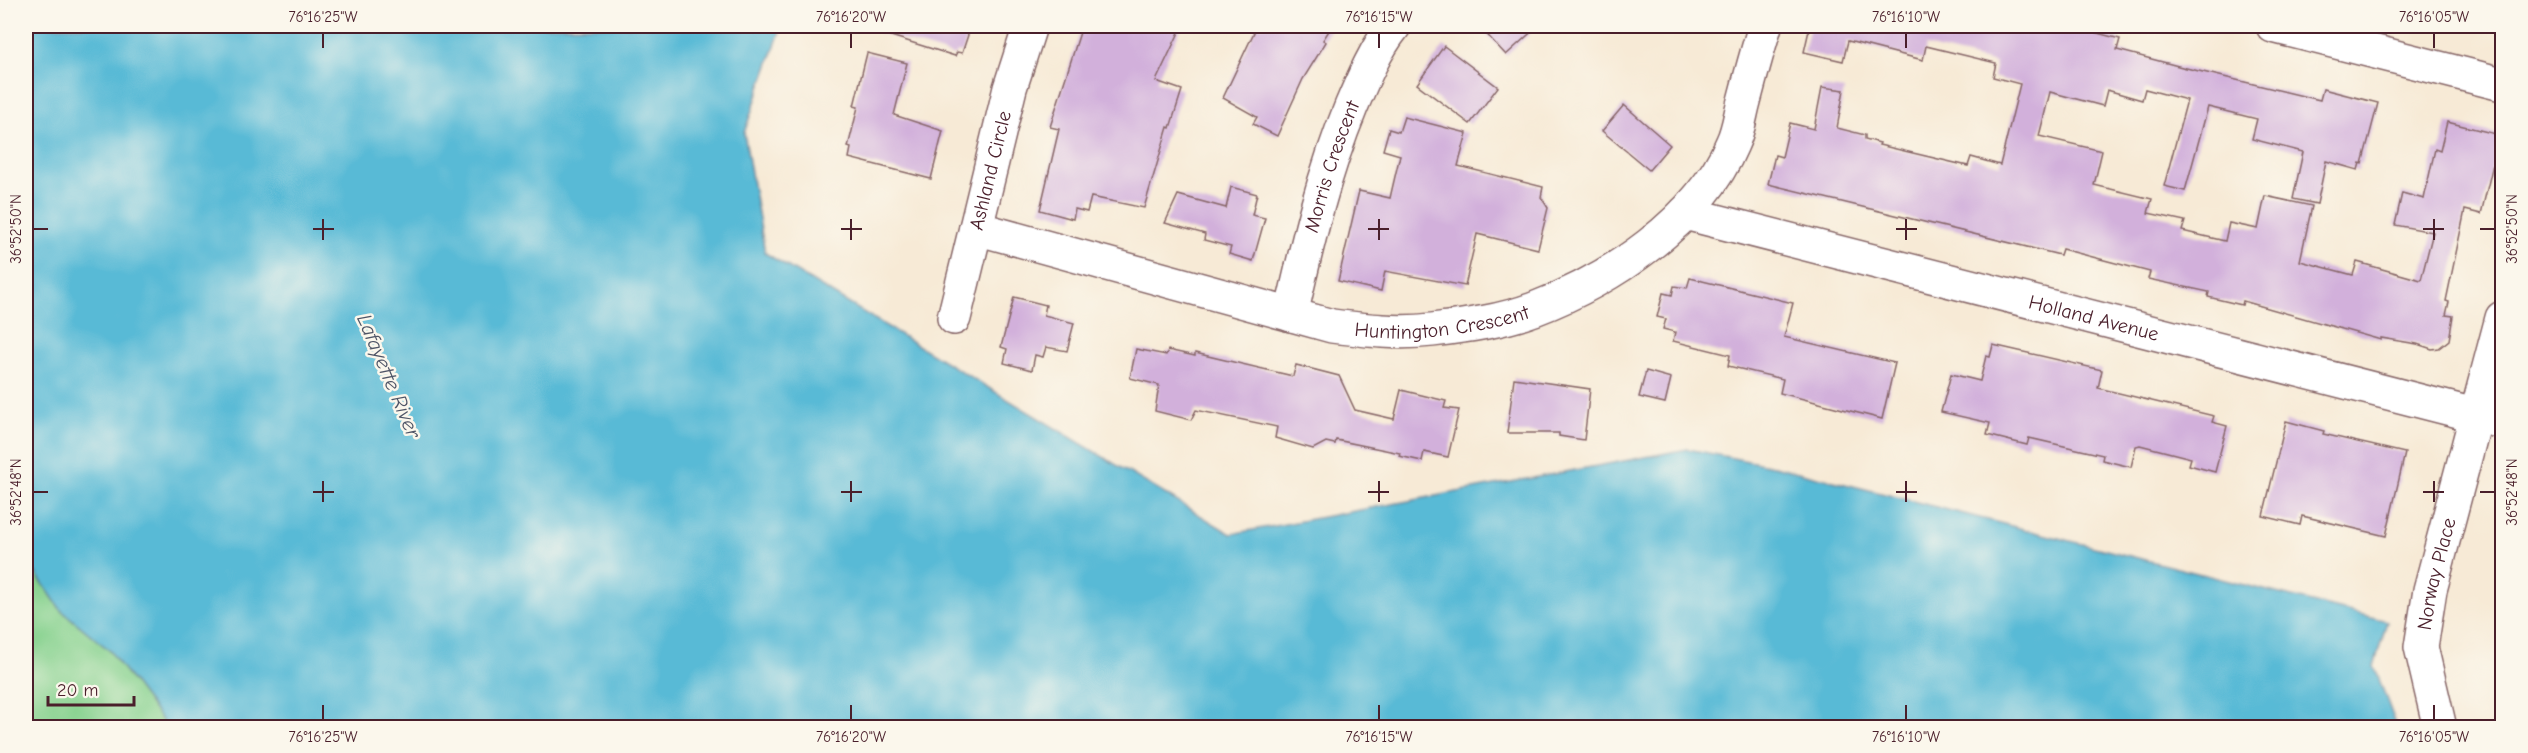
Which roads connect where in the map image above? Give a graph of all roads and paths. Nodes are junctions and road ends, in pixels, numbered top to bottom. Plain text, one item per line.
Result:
1 (1030, 26) edge
2 (1394, 26) edge
3 (1765, 26) edge
4 (2272, 26) edge
5 (2502, 84) edge
6 (1685, 213) junction
7 (976, 228) junction
8 (1291, 315) junction
9 (954, 318) dead end
10 (2502, 318) edge
11 (2490, 419) edge
12 (2440, 728) edge

1 - 7 street, Ashland Circle
2 - 8 street, Morris Crescent
3 - 6 street, Huntington Crescent
4 - 5 street
6 - 8 street, Huntington Crescent
6 - 11 street, Holland Avenue
7 - 8 street, Huntington Crescent
7 - 9 street, Ashland Circle
10 - 11 street, Norway Place
11 - 12 street, Norway Place

